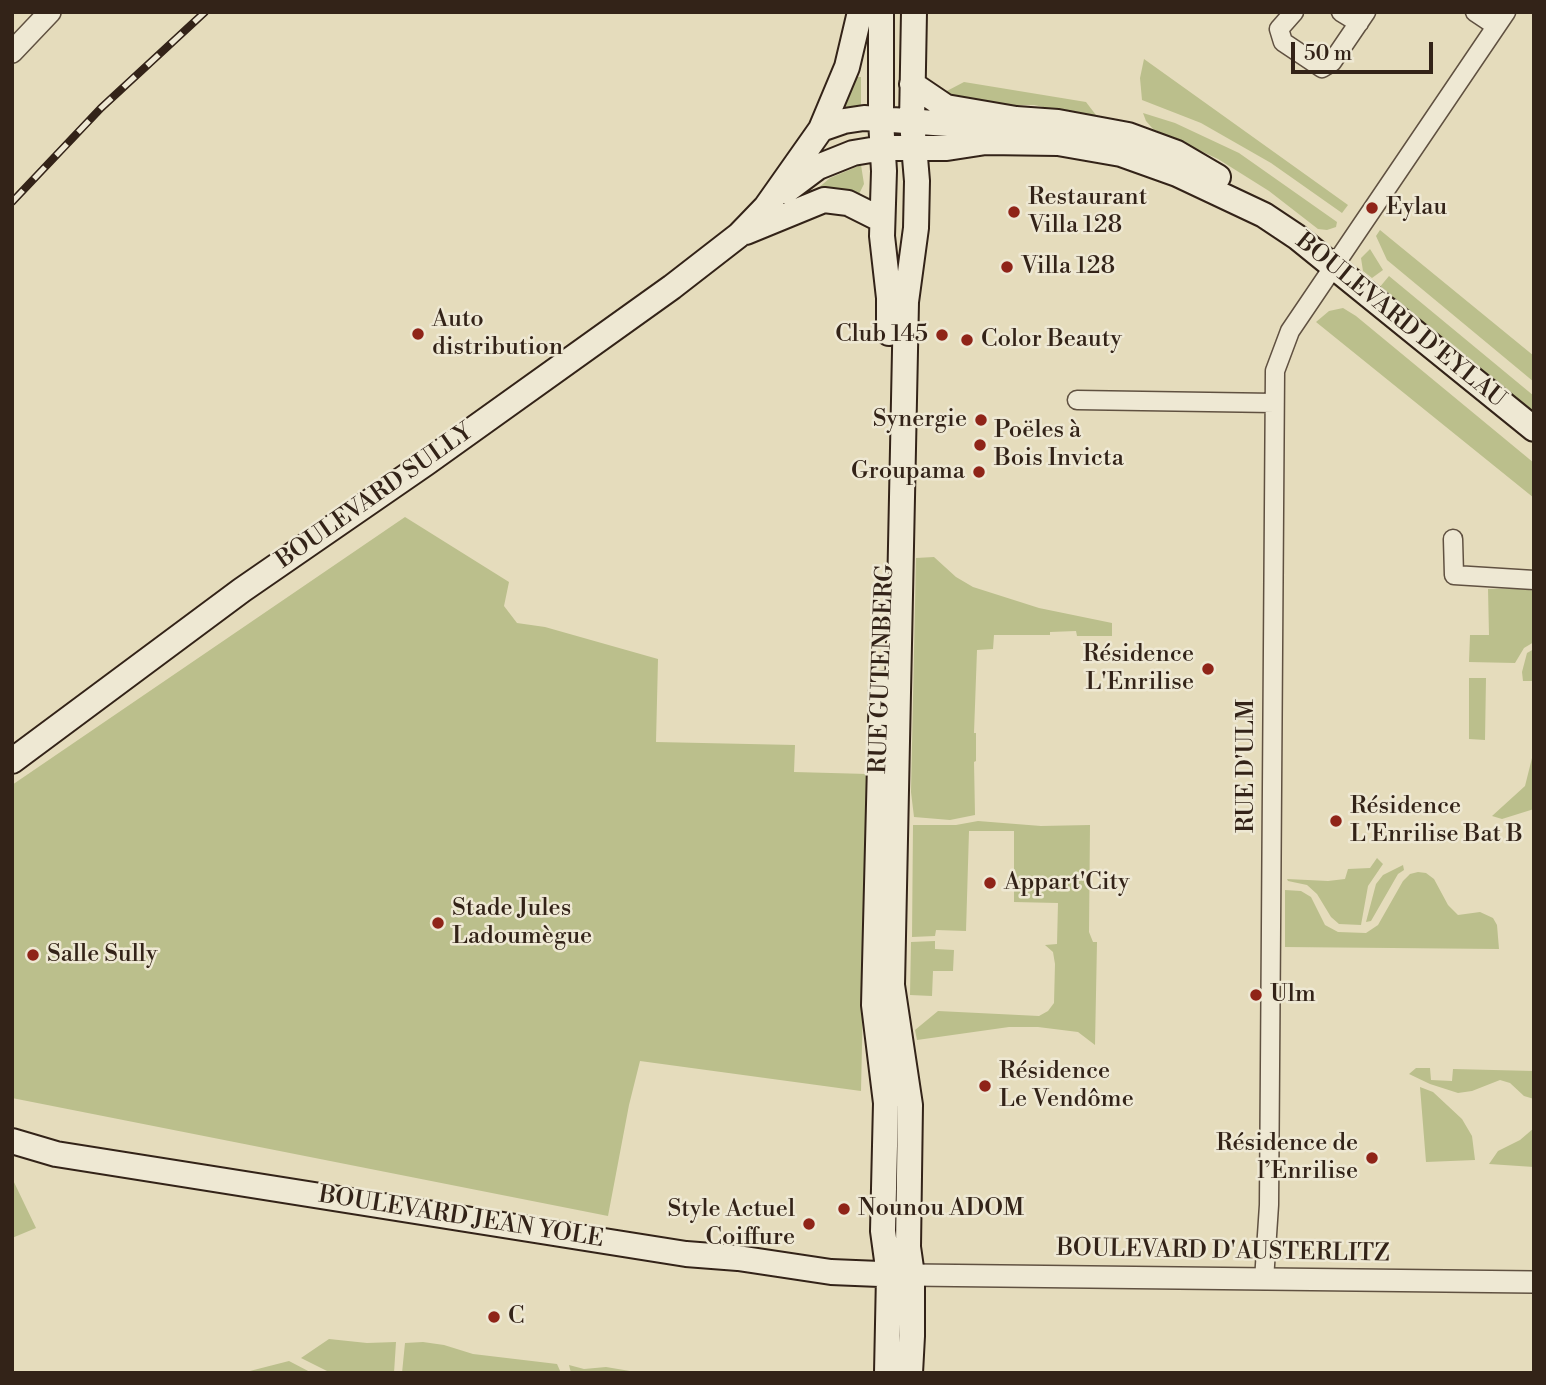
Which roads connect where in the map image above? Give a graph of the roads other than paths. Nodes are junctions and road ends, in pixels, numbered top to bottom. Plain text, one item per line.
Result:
1 (50, 12) edge
2 (860, 12) edge
3 (881, 12) edge
4 (898, 12) edge
5 (914, 12) edge
6 (1294, 12) edge
7 (1341, 12) edge
8 (1475, 12) edge
9 (1363, 18) edge
10 (1501, 19) edge
11 (12, 52) edge
12 (912, 84) junction
13 (1016, 119) junction
14 (897, 121) junction
15 (821, 129) junction
16 (898, 148) junction
17 (766, 206) junction
18 (1264, 215) junction
19 (882, 220) junction
20 (739, 235) junction
21 (1333, 268) junction
22 (1077, 401) dead end
23 (1274, 403) junction
24 (1534, 429) edge
25 (1453, 540) dead end
26 (1534, 580) edge
27 (12, 761) edge
28 (12, 1141) edge
29 (901, 1275) junction
30 (1264, 1280) junction
31 (1534, 1282) edge
32 (902, 1371) edge

1 - 11 street
2 - 15 main road, BOULEVARD SULLY
3 - 14 main road
4 - 14 main road
5 - 12 main road
6 - 9 street
7 - 9 street
8 - 10 street
10 - 21 street, RUE D'ULM
12 - 13 main road, BOULEVARD D'EYLAU
12 - 14 main road
13 - 14 main road, BOULEVARD D'EYLAU
13 - 18 main road, BOULEVARD D'EYLAU
14 - 15 main road
14 - 16 main road, RUE GUTENBERG
15 - 17 main road, BOULEVARD SULLY
16 - 17 main road, BOULEVARD SULLY
16 - 18 main road, BOULEVARD D'EYLAU
16 - 19 main road, RUE GUTENBERG
16 - 29 main road, RUE GUTENBERG
17 - 20 main road, BOULEVARD SULLY
18 - 21 main road, BOULEVARD D'EYLAU
19 - 20 main road, BOULEVARD SULLY
19 - 29 main road, RUE GUTENBERG
20 - 27 main road, BOULEVARD SULLY
21 - 23 street, RUE D'ULM
21 - 24 main road, BOULEVARD D'EYLAU
22 - 23 street
23 - 30 street, RUE D'ULM
25 - 26 street
28 - 29 main road, BOULEVARD JEAN YOLE
29 - 30 street, BOULEVARD D'AUSTERLITZ
29 - 32 main road, RUE GUTENBERG
30 - 31 street, BOULEVARD D'AUSTERLITZ

